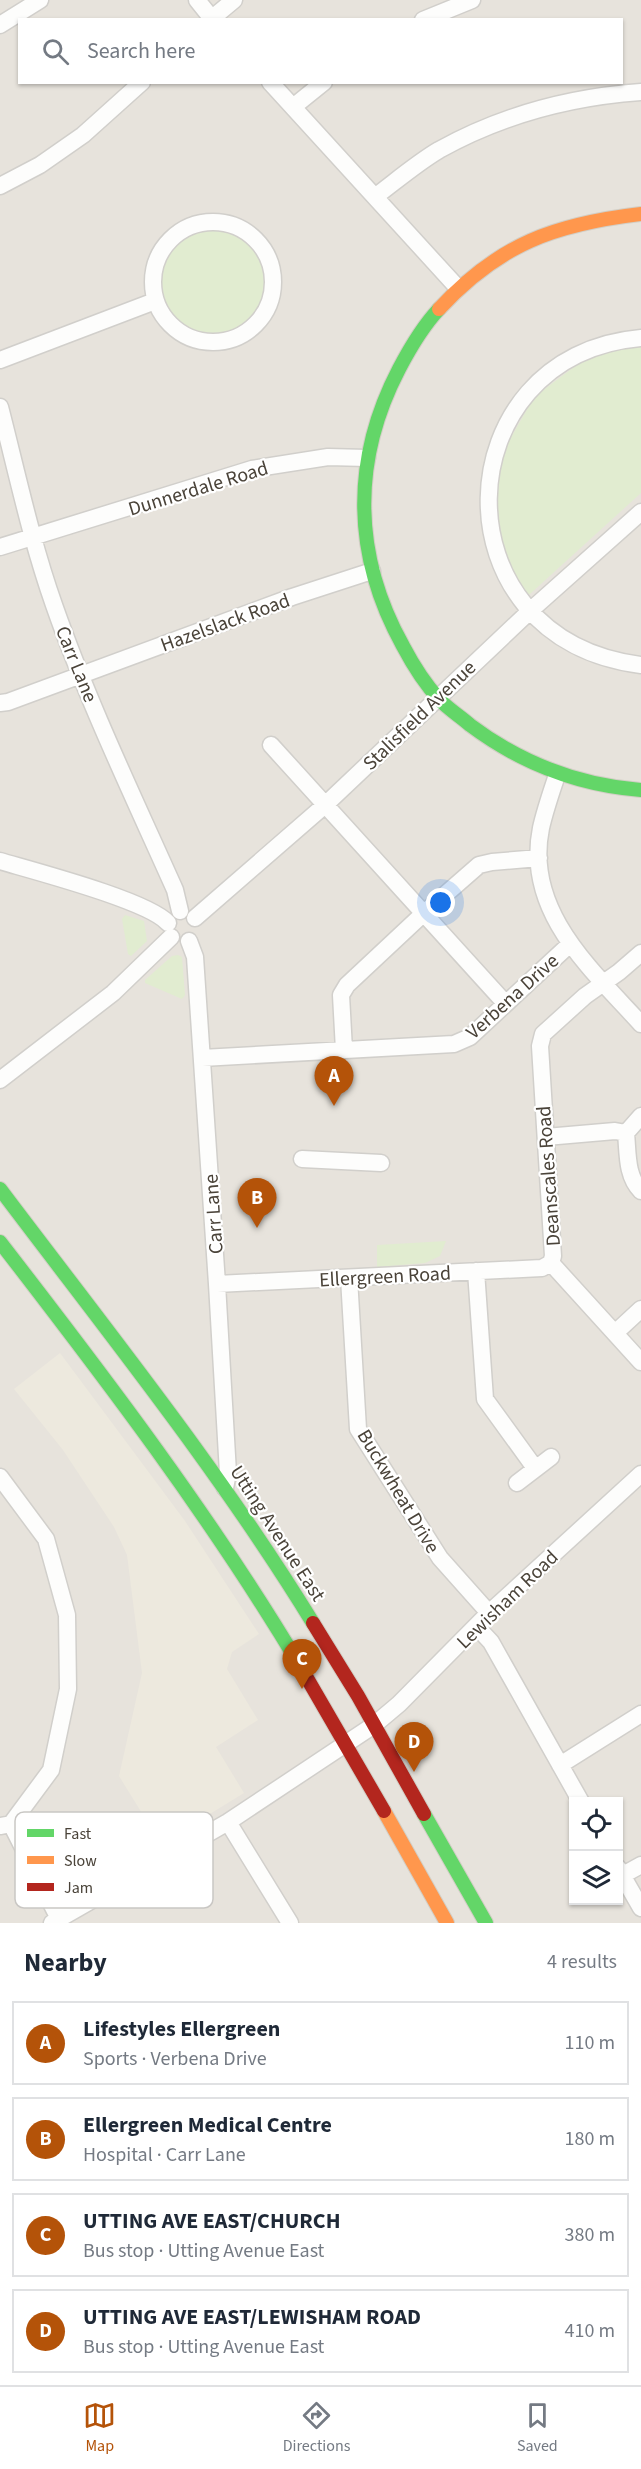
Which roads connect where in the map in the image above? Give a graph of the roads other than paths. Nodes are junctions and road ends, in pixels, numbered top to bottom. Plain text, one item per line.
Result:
1 (40, 0) edge
2 (197, 0) edge
3 (234, 0) edge
4 (471, 0) edge
5 (211, 18) edge
6 (213, 18) edge
7 (428, 18) edge
8 (0, 25) edge
9 (140, 84) edge
10 (272, 84) edge
11 (321, 84) edge
12 (641, 92) edge
13 (292, 107) junction
14 (0, 186) edge
15 (376, 196) junction
16 (641, 214) edge
17 (457, 287) junction
18 (155, 301) junction
19 (641, 338) edge
20 (0, 360) edge
21 (0, 407) edge
22 (367, 458) junction
23 (641, 512) edge
24 (33, 538) junction
25 (0, 547) edge
26 (372, 572) junction
27 (531, 610) junction
28 (641, 665) edge
29 (81, 676) junction
30 (437, 697) junction
31 (0, 703) edge
32 (271, 745) dead end
33 (557, 776) junction
34 (641, 790) edge
35 (325, 805) junction
36 (539, 858) junction
37 (0, 861) edge
38 (424, 913) junction
39 (178, 922) junction
40 (189, 941) junction
41 (569, 945) junction
42 (641, 952) edge
43 (603, 983) junction
44 (505, 1003) junction
45 (641, 1024) edge
46 (344, 1050) junction
47 (202, 1058) junction
48 (0, 1080) edge
49 (641, 1116) edge
50 (626, 1133) junction
51 (546, 1137) junction
52 (302, 1159) dead end
53 (381, 1163) dead end
54 (0, 1189) edge
55 (641, 1191) edge
56 (0, 1242) edge
57 (551, 1263) junction
58 (476, 1271) junction
59 (349, 1278) junction
60 (218, 1284) junction
61 (641, 1309) edge
62 (615, 1333) junction
63 (641, 1362) edge
64 (551, 1457) dead end
65 (535, 1468) junction
66 (641, 1474) edge
67 (0, 1476) edge
68 (517, 1483) dead end
69 (225, 1488) junction
70 (489, 1612) junction
71 (477, 1628) junction
72 (641, 1714) edge
73 (374, 1725) junction
74 (346, 1745) junction
75 (560, 1764) junction
76 (578, 1797) edge
77 (16, 1812) edge
78 (15, 1813) edge
79 (228, 1822) junction
80 (5, 1825) edge
81 (213, 1831) edge
82 (15, 1844) edge
83 (641, 1865) edge
84 (623, 1870) edge
85 (623, 1875) edge
86 (78, 1908) edge
87 (641, 1908) edge
88 (55, 1921) edge
89 (290, 1923) edge
90 (447, 1923) edge
91 (486, 1923) edge

1 - 8 street
2 - 5 street
3 - 6 street
4 - 7 street
9 - 14 street
10 - 13 street
11 - 13 street
12 - 15 street
13 - 15 street
15 - 17 street
16 - 17 street
17 - 22 street
18 - 18 street
18 - 20 street
19 - 27 street
21 - 24 street, Carr Lane
22 - 24 street, Dunnerdale Road
22 - 26 street
23 - 27 street, Stalisfield Avenue
24 - 25 street, Dunnerdale Road
24 - 29 street, Carr Lane
26 - 29 street, Hazelslack Road
26 - 30 street
27 - 28 street
27 - 30 street, Stalisfield Avenue
29 - 31 street, Hazelslack Road
29 - 39 street, Carr Lane
30 - 33 street
30 - 35 street, Stalisfield Avenue
32 - 35 street
33 - 34 street
33 - 36 street
35 - 38 street
35 - 39 street, Stalisfield Avenue
36 - 38 street
36 - 41 street
37 - 39 street
38 - 44 street
38 - 46 street
39 - 40 street
39 - 40 street
39 - 48 street, Stalisfield Avenue
40 - 47 street, Carr Lane
41 - 43 street
41 - 44 street, Verbena Drive
42 - 43 street
43 - 45 street
43 - 51 street, Deanscales Road
44 - 46 street, Verbena Drive
46 - 47 street, Verbena Drive
47 - 60 street, Carr Lane
49 - 50 street
50 - 51 street
50 - 55 street
51 - 57 street, Deanscales Road
52 - 53 street
54 - 69 street, Utting Avenue East
56 - 74 street
57 - 58 street, Ellergreen Road
57 - 62 street, Deanscales Road
58 - 59 street, Ellergreen Road
58 - 65 street
59 - 60 street, Ellergreen Road
59 - 70 street, Buckwheat Drive
60 - 69 street, Carr Lane
61 - 62 street
62 - 63 street, Deanscales Road
64 - 65 street
65 - 68 street
66 - 70 street, Lewisham Road
67 - 77 street
69 - 73 street, Utting Avenue East
70 - 71 street, Lewisham Road
71 - 73 street, Lewisham Road
71 - 75 street
72 - 75 street
73 - 74 street, Lewisham Road
73 - 91 street, Utting Avenue East
74 - 79 street, Lewisham Road
74 - 90 street
75 - 76 street
78 - 80 street
79 - 81 street, Lewisham Road
79 - 89 street
80 - 82 street
83 - 84 street
85 - 87 street
86 - 88 street, Lewisham Road

